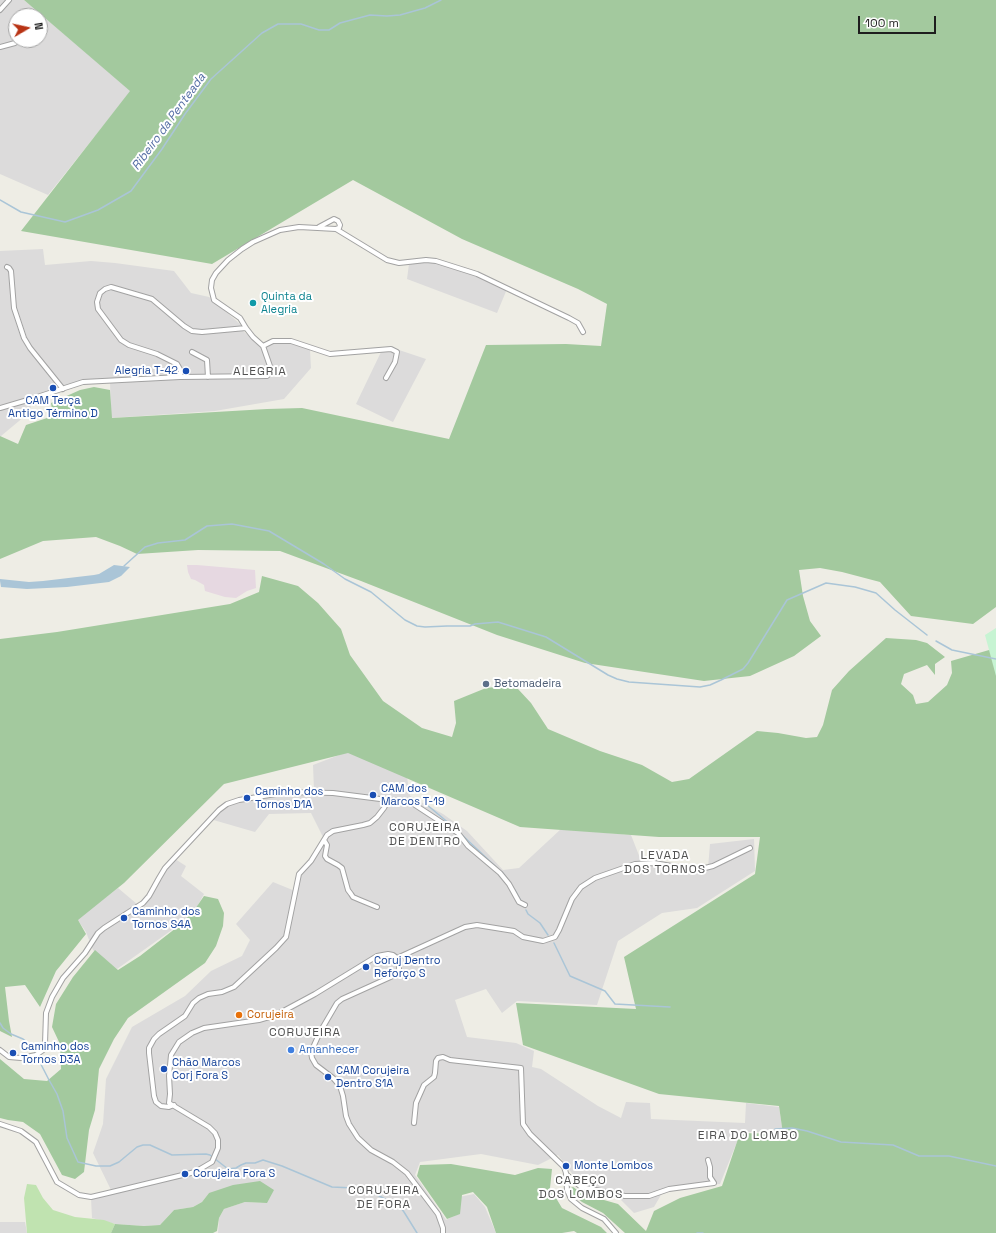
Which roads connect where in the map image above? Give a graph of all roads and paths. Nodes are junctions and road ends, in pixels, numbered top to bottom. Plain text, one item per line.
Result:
1 (9, 0) edge
2 (0, 10) edge
3 (319, 227) junction
4 (336, 229) junction
5 (7, 267) dead end
6 (246, 328) junction
7 (584, 332) dead end
8 (263, 346) junction
9 (192, 352) dead end
10 (208, 377) junction
11 (180, 378) junction
12 (386, 378) dead end
13 (63, 389) junction
14 (0, 408) edge
15 (388, 800) junction
16 (324, 840) junction
17 (750, 848) dead end
18 (525, 906) dead end
19 (377, 907) dead end
20 (397, 958) junction
21 (0, 1050) edge
22 (174, 1105) junction
23 (414, 1123) dead end
24 (0, 1124) edge
25 (708, 1160) dead end
26 (566, 1173) junction
27 (443, 1233) edge
28 (616, 1233) edge

1 - 2 street
3 - 4 street
3 - 4 street
3 - 6 street
4 - 7 street
5 - 13 street
6 - 8 street
6 - 11 street
8 - 10 street
8 - 12 street
9 - 10 street
10 - 11 street
11 - 13 street
13 - 14 street
15 - 16 street
15 - 18 street
15 - 21 street
16 - 19 street
16 - 22 street
17 - 20 street
20 - 22 street
20 - 27 street
22 - 24 street
23 - 26 street
25 - 26 street
26 - 28 street

